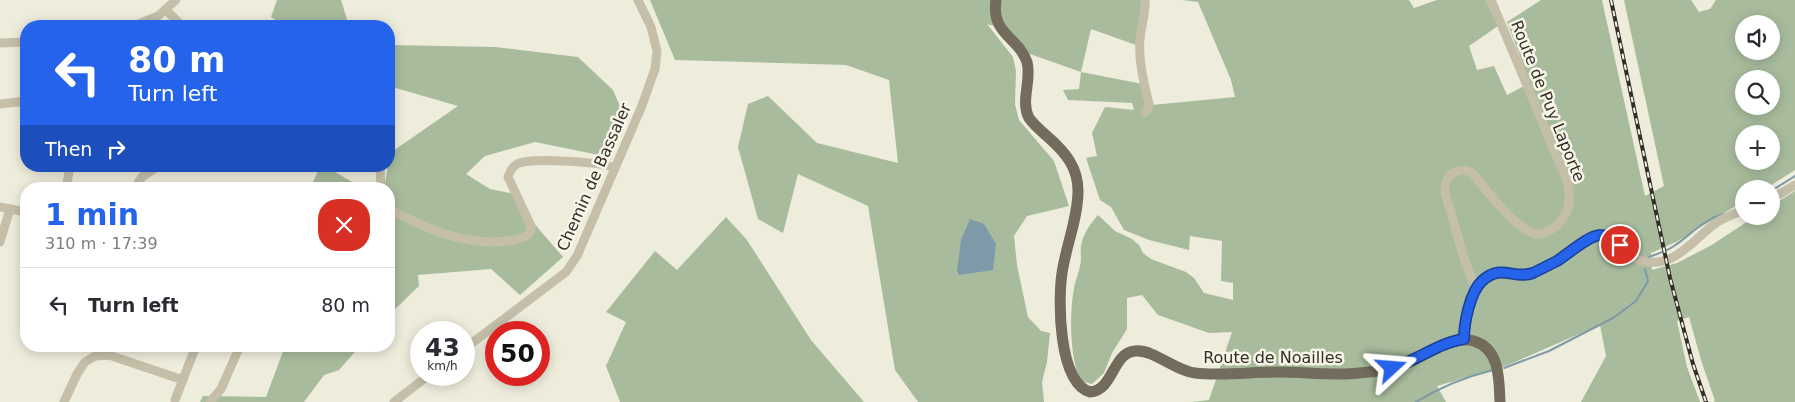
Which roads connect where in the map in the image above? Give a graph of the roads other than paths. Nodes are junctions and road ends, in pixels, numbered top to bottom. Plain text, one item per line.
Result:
1 (176, 0) edge
2 (638, 0) edge
3 (996, 0) edge
4 (1145, 0) edge
5 (1491, 0) edge
6 (166, 10) junction
7 (148, 20) edge
8 (176, 20) edge
9 (20, 42) edge
10 (0, 43) edge
11 (20, 102) edge
12 (0, 104) edge
13 (1145, 112) dead end
14 (615, 168) junction
15 (149, 172) edge
16 (139, 182) edge
17 (1795, 185) edge
18 (1780, 194) edge
19 (0, 207) edge
20 (10, 209) junction
21 (20, 211) edge
22 (395, 211) edge
23 (1735, 214) edge
24 (0, 242) edge
25 (1476, 287) junction
26 (1464, 339) junction
27 (475, 341) edge
28 (194, 352) edge
29 (237, 352) edge
30 (183, 380) junction
31 (415, 386) edge
32 (176, 400) dead end
33 (64, 402) edge
34 (210, 402) edge
35 (394, 402) edge
36 (1500, 402) edge

1 - 6 street
2 - 14 street, Chemin de Bassaler
3 - 26 main road, Route de Noailles
4 - 13 street
5 - 25 street, Route de Puy Laporte
6 - 7 street
6 - 8 street
9 - 10 street
11 - 12 street
14 - 22 street
14 - 27 street, Chemin de Bassaler
15 - 16 street
17 - 18 street
19 - 20 street
20 - 21 street
20 - 24 street
23 - 25 street
25 - 26 street
26 - 36 main road
28 - 30 street
29 - 34 street
30 - 32 street
30 - 33 street
31 - 35 street

